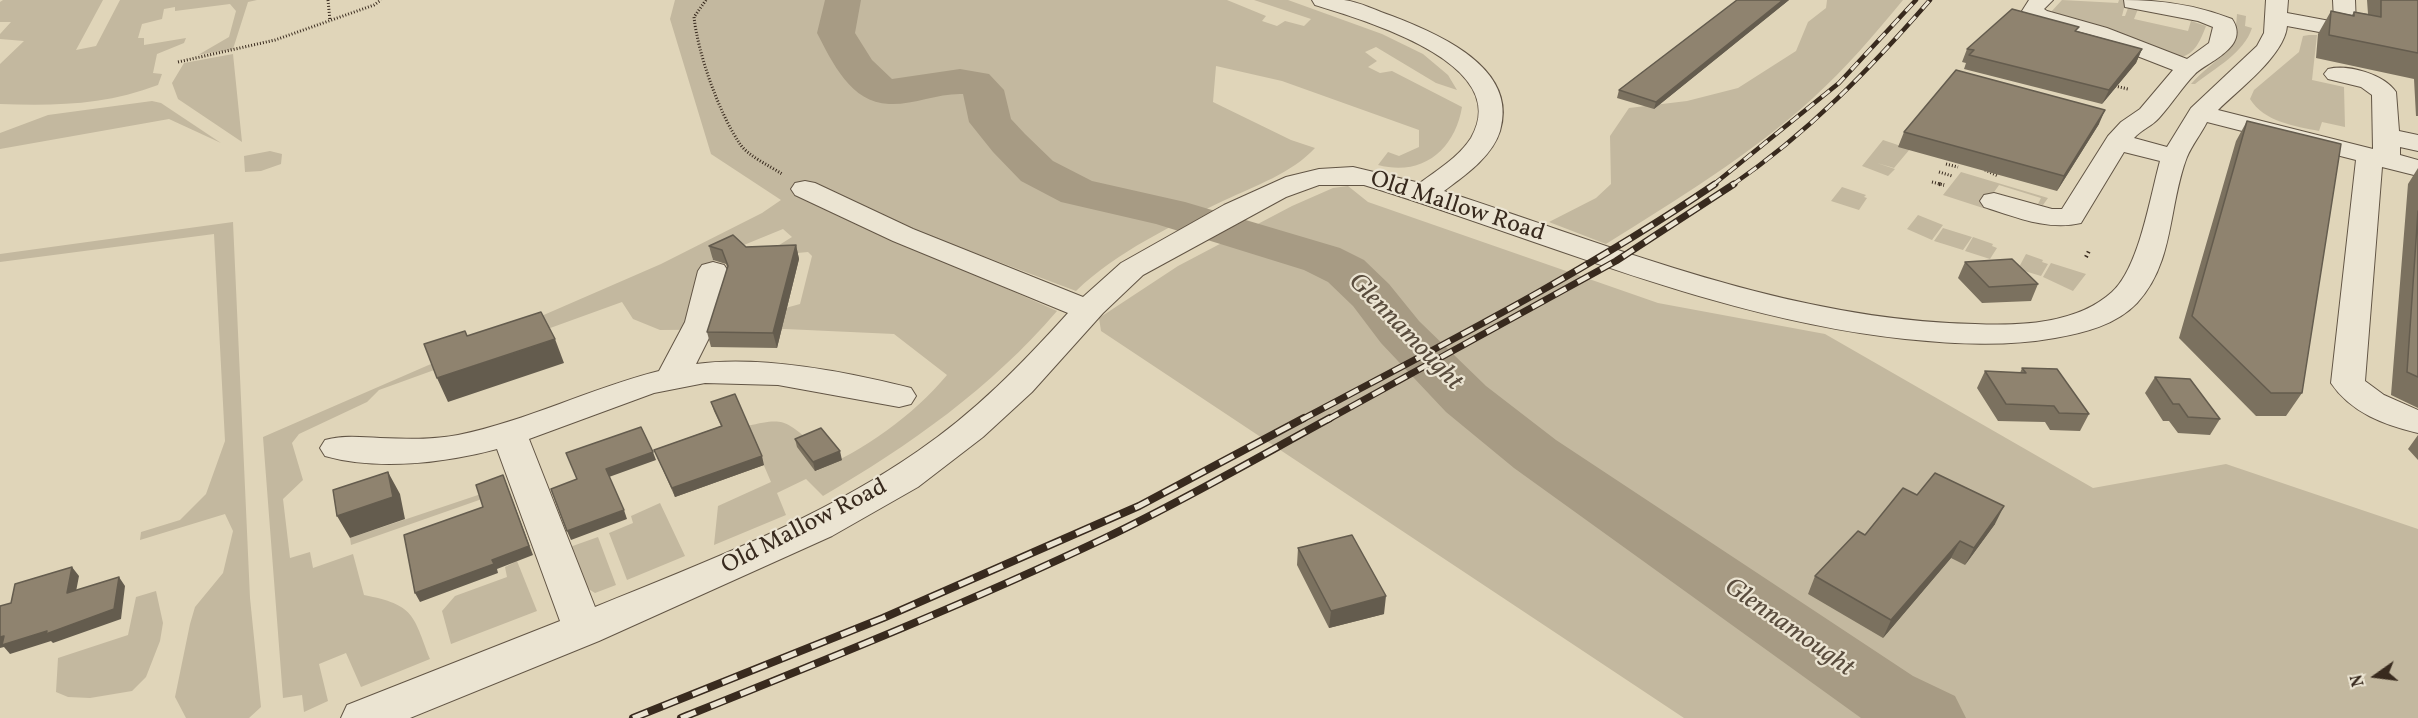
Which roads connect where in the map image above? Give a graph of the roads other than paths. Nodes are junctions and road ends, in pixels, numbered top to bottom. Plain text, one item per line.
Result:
1 (1323, 0) edge
2 (2042, 0) edge
3 (2344, 0) edge
4 (2133, 2) dead end
5 (2277, 8) edge
6 (2188, 68) junction
7 (2336, 74) dead end
8 (2200, 113) junction
9 (2104, 115) edge
10 (2127, 132) junction
11 (2418, 143) edge
12 (2381, 151) junction
13 (2174, 158) junction
14 (2418, 168) edge
15 (805, 189) road end
16 (1425, 193) junction
17 (1994, 201) dead end
18 (713, 271) dead end
19 (1088, 310) junction
20 (671, 380) junction
21 (899, 396) dead end
22 (2418, 422) edge
23 (509, 432) junction
24 (338, 448) dead end
25 (584, 630) junction
26 (363, 718) edge

1 - 16 street
2 - 6 street
3 - 5 street
4 - 6 street
5 - 8 street, Old Mallow Road
6 - 10 street
7 - 12 street
8 - 12 street
8 - 13 street, Old Mallow Road
9 - 10 street
10 - 13 street
10 - 17 street
11 - 12 street
12 - 14 street
12 - 22 street
13 - 16 street, Old Mallow Road
15 - 19 street
16 - 19 street, Old Mallow Road
18 - 20 street
19 - 25 street, Old Mallow Road
20 - 21 street
20 - 23 street
23 - 24 street
23 - 25 street
25 - 26 street, Old Mallow Road

